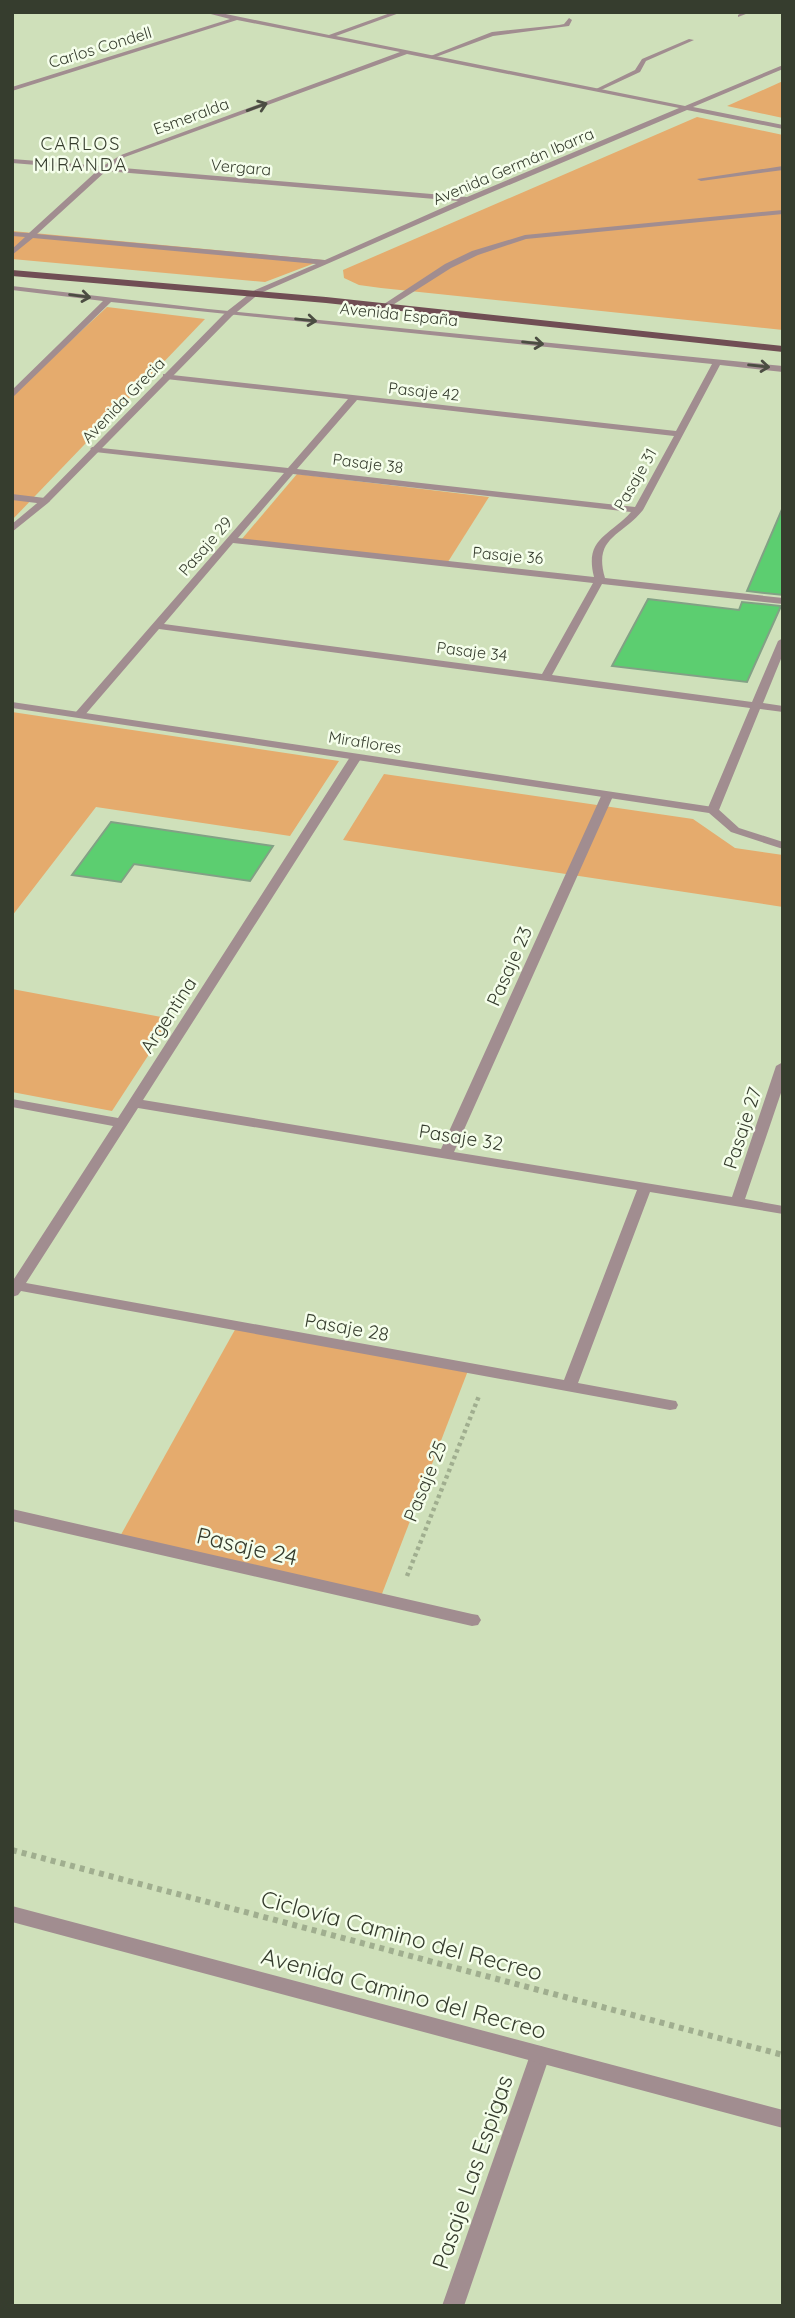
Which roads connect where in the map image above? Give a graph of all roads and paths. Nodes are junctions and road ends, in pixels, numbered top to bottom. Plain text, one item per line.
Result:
1 (208, 12) edge
2 (399, 12) edge
3 (748, 12) edge
4 (236, 15) edge
5 (740, 16) dead end
6 (569, 20) dead end
7 (330, 37) junction
8 (691, 40) dead end
9 (407, 52) junction
10 (431, 57) junction
11 (783, 67) edge
12 (12, 82) edge
13 (25, 85) junction
14 (12, 89) edge
15 (597, 90) junction
16 (688, 108) junction
17 (783, 127) edge
18 (12, 161) edge
19 (783, 168) edge
20 (104, 169) junction
21 (701, 179) dead end
22 (468, 200) junction
23 (783, 212) edge
24 (12, 234) edge
25 (32, 236) junction
26 (12, 253) edge
27 (327, 262) junction
28 (12, 265) edge
29 (12, 274) edge
30 (12, 288) edge
31 (256, 293) junction
32 (109, 300) junction
33 (385, 306) junction
34 (229, 314) junction
35 (783, 349) edge
36 (718, 362) junction
37 (783, 369) edge
38 (166, 376) junction
39 (12, 395) edge
40 (354, 398) junction
41 (679, 434) junction
42 (95, 449) junction
43 (294, 470) junction
44 (12, 497) edge
45 (45, 501) junction
46 (638, 510) junction
47 (12, 529) edge
48 (230, 540) junction
49 (600, 579) junction
50 (783, 601) edge
51 (157, 626) junction
52 (783, 641) edge
53 (546, 677) junction
54 (12, 705) edge
55 (756, 706) junction
56 (783, 709) edge
57 (80, 715) junction
58 (356, 757) junction
59 (608, 794) junction
60 (713, 810) junction
61 (783, 846) edge
62 (783, 1066) edge
63 (12, 1103) edge
64 (134, 1103) junction
65 (121, 1123) junction
66 (446, 1154) junction
67 (645, 1187) junction
68 (737, 1203) junction
69 (783, 1210) edge
70 (15, 1290) edge
71 (488, 1372) junction
72 (569, 1387) junction
73 (670, 1405) dead end
74 (12, 1515) edge
75 (397, 1603) junction
76 (472, 1620) dead end
77 (12, 1850) edge
78 (12, 1914) edge
79 (540, 2055) junction
80 (783, 2055) edge
81 (783, 2119) edge
82 (453, 2306) edge

1 - 4 street
2 - 7 street
3 - 5 street
4 - 7 street
4 - 13 street, Carlos Condell
6 - 10 street
7 - 9 street
8 - 15 street
9 - 10 street
20 -> 9 street, Esmeralda
10 - 15 street
11 - 16 street, Avenida Germán Ibarra
12 - 13 street
13 - 14 street, Carlos Condell
15 - 16 street
16 - 17 street
16 - 22 street, Avenida Germán Ibarra
18 - 20 street, Vergara
19 - 21 street
20 - 22 street, Vergara
20 - 25 street, Esmeralda
22 - 27 street, Avenida Germán Ibarra
23 - 33 street
24 - 25 street
25 - 26 street, Esmeralda
25 - 27 street
27 - 31 street, Avenida Germán Ibarra
28 - 31 main road, Avenida España
29 - 31 main road, Avenida España
30 -> 32 street, Avenida España
31 - 33 main road, Avenida España
31 - 34 street, Avenida Grecia
32 - 34 street, Avenida España
32 - 39 street
33 - 35 main road, Avenida España
34 -> 36 street, Avenida España
34 - 38 street, Avenida Grecia
36 -> 37 street, Avenida España
36 - 41 street, Pasaje 31
38 - 40 street, Pasaje 42
38 - 42 street, Avenida Grecia
40 - 41 street, Pasaje 42
40 - 43 street, Pasaje 29
41 - 46 street, Pasaje 31
42 - 43 street, Pasaje 38
42 - 45 street, Avenida Grecia
43 - 46 street, Pasaje 38
43 - 48 street, Pasaje 29
44 - 45 street
45 - 47 street, Avenida Grecia
46 - 49 street, Pasaje 31
48 - 49 street, Pasaje 36
48 - 51 street, Pasaje 29
49 - 50 street, Pasaje 36
49 - 53 street
51 - 53 street, Pasaje 34
51 - 57 street, Pasaje 29
52 - 55 street
53 - 55 street, Pasaje 34
54 - 57 street, Miraflores
55 - 56 street, Pasaje 34
55 - 60 street
57 - 58 street, Miraflores
58 - 59 street, Miraflores
58 - 64 street, Argentina
59 - 60 street, Miraflores
59 - 66 street, Pasaje 23
60 - 61 street
62 - 68 street, Pasaje 27
63 - 65 street
64 - 65 street, Argentina
64 - 66 street, Pasaje 32
65 - 70 street, Argentina
66 - 67 street, Pasaje 32
67 - 68 street, Pasaje 32
67 - 72 street
68 - 69 street, Pasaje 32
70 - 71 street, Pasaje 28
71 - 72 street, Pasaje 28
71 - 75 path, Pasaje 25
72 - 73 street, Pasaje 28
74 - 75 street, Pasaje 24
75 - 76 street, Pasaje 24
77 - 80 path, Ciclovía Camino del Recreo
78 - 79 street, Avenida Camino del Recreo
79 - 81 street, Avenida Camino del Recreo
79 - 82 street, Pasaje Las Espigas

